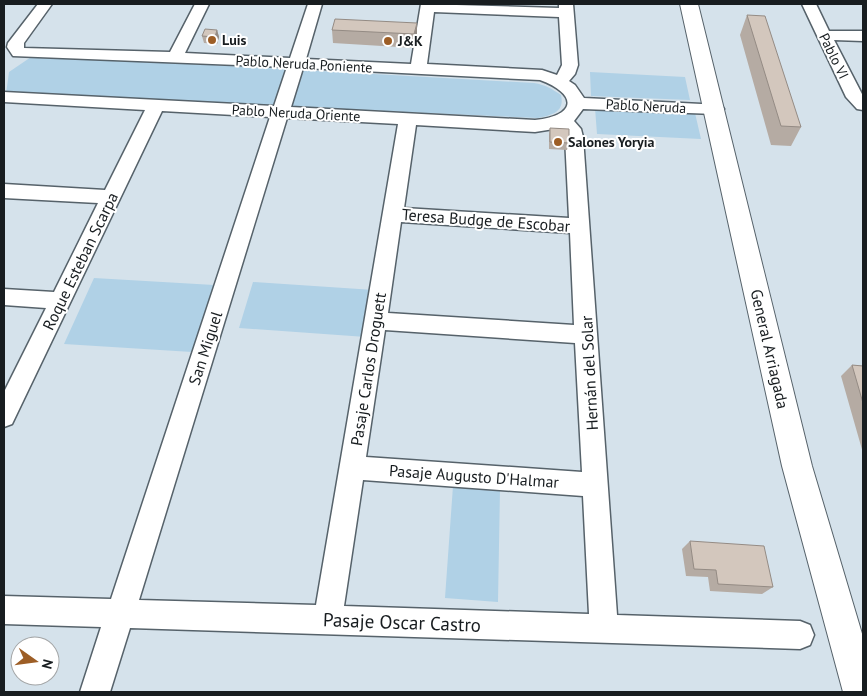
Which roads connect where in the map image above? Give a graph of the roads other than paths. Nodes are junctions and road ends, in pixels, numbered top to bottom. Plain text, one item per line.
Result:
1 (45, 4) edge
2 (202, 4) edge
3 (315, 4) edge
4 (689, 4) edge
5 (809, 4) edge
6 (428, 5) edge
7 (566, 8) edge
8 (824, 35) junction
9 (863, 36) edge
10 (19, 53) junction
11 (175, 58) junction
12 (4, 63) edge
13 (295, 63) junction
14 (418, 69) junction
15 (560, 81) junction
16 (4, 96) edge
17 (577, 103) junction
18 (156, 105) junction
19 (863, 105) edge
20 (715, 109) junction
21 (280, 112) junction
22 (408, 119) junction
23 (564, 121) junction
24 (4, 191) edge
25 (111, 197) junction
26 (393, 214) junction
27 (580, 226) junction
28 (4, 297) edge
29 (60, 301) junction
30 (376, 321) junction
31 (586, 335) junction
32 (4, 416) edge
33 (352, 468) junction
34 (595, 484) junction
35 (4, 610) edge
36 (122, 614) junction
37 (328, 620) junction
38 (604, 629) junction
39 (800, 635) dead end
40 (95, 692) edge
41 (861, 692) edge

1 - 10 street
2 - 11 street
3 - 13 street, San Miguel
4 - 20 street, General Arriagada
5 - 8 street, Pablo VI
6 - 7 street
6 - 14 street
7 - 15 street
8 - 9 street
8 - 19 street, Pablo VI
10 - 11 street, Pablo Neruda Poniente
10 - 12 street
11 - 13 street, Pablo Neruda Poniente
13 - 14 street, Pablo Neruda Poniente
13 - 21 street, San Miguel
14 - 15 street, Pablo Neruda Poniente
15 - 17 street
16 - 18 street, Pablo Neruda Oriente
17 - 20 street, Pablo Neruda
17 - 23 street
18 - 21 street, Pablo Neruda Oriente
18 - 25 street, Roque Esteban Scarpa
20 - 41 street, General Arriagada
21 - 22 street, Pablo Neruda Oriente
21 - 36 street, San Miguel
22 - 23 street, Pablo Neruda Oriente
22 - 26 street, Pasaje Carlos Droguett
23 - 27 street, Hernán del Solar
24 - 25 street
25 - 29 street, Roque Esteban Scarpa
26 - 27 street, Teresa Budge de Escobar
26 - 30 street, Pasaje Carlos Droguett
27 - 31 street, Hernán del Solar
28 - 29 street
29 - 32 street, Roque Esteban Scarpa
30 - 31 street
30 - 33 street, Pasaje Carlos Droguett
31 - 34 street, Hernán del Solar
33 - 34 street, Pasaje Augusto D'Halmar
33 - 37 street, Pasaje Carlos Droguett
34 - 38 street, Hernán del Solar
35 - 36 street, Pasaje Oscar Castro
36 - 37 street, Pasaje Oscar Castro
36 - 40 street, San Miguel
37 - 38 street, Pasaje Oscar Castro
38 - 39 street, Pasaje Oscar Castro

